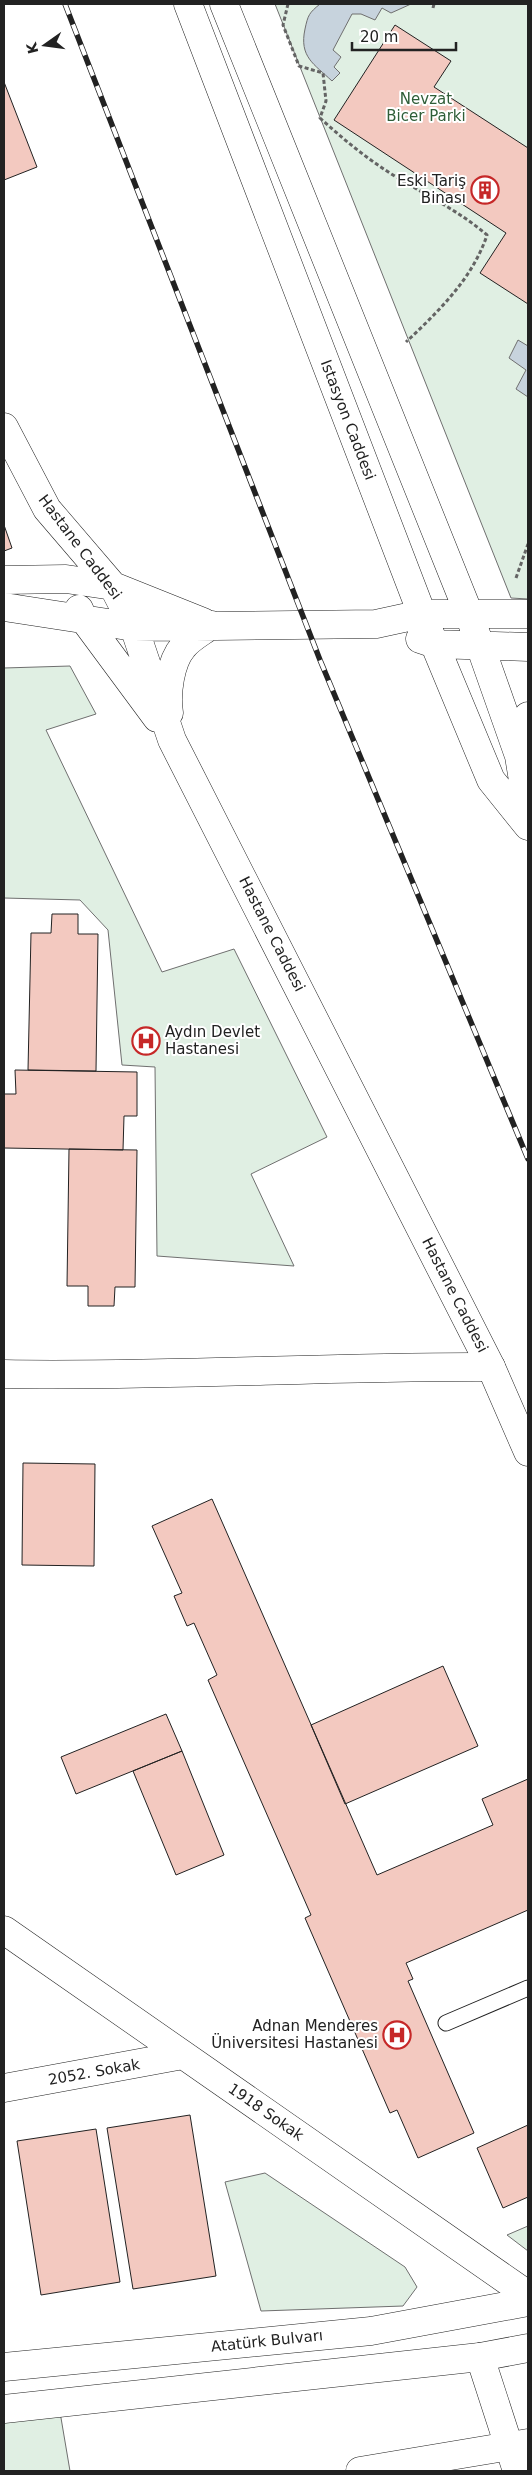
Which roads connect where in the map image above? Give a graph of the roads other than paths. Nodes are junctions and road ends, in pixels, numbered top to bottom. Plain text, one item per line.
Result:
1 (188, 4) edge
2 (224, 4) edge
3 (4, 426) edge
4 (66, 579) junction
5 (4, 580) edge
6 (113, 586) junction
7 (4, 607) edge
8 (422, 614) junction
9 (469, 614) junction
10 (528, 614) edge
11 (83, 618) junction
12 (376, 624) junction
13 (211, 625) junction
14 (134, 627) junction
15 (435, 644) junction
16 (480, 646) junction
17 (528, 647) edge
18 (528, 716) edge
19 (172, 740) junction
20 (519, 756) junction
21 (528, 811) edge
22 (528, 826) edge
23 (491, 1367) junction
24 (4, 1374) edge
25 (528, 1452) edge
26 (4, 1930) edge
27 (528, 1988) edge
28 (446, 2023) dead end
29 (184, 2055) junction
30 (4, 2088) edge
31 (528, 2295) edge
32 (528, 2302) edge
33 (528, 2348) edge
34 (480, 2357) junction
35 (4, 2367) edge
36 (4, 2409) edge
37 (518, 2454) edge
38 (360, 2471) edge

1 - 8 street, Istasyon Caddesi
2 - 9 street
3 - 6 street, Hastane Caddesi
4 - 5 street
4 - 6 street
4 - 11 street
6 - 13 street
6 - 14 street, Hastane Caddesi
7 - 11 street
8 - 9 street
8 - 12 street
8 - 15 street, Istasyon Caddesi
9 - 10 street
9 - 16 street
11 - 14 street
11 - 19 street
12 - 13 street
12 - 15 street
13 - 14 street
13 - 19 street
14 - 19 street, Hastane Caddesi
15 - 16 street
15 - 22 street, Istasyon Caddesi
16 - 17 street
16 - 20 street
18 - 20 street
19 - 23 street, Hastane Caddesi
20 - 21 street
23 - 24 street
23 - 25 street, Hastane Caddesi
26 - 29 street, 1918 Sokak
27 - 28 lane
29 - 30 street, 2052. Sokak
29 - 31 street, 1918 Sokak
32 - 35 street, Atatürk Bulvarı
33 - 34 street
34 - 36 street
34 - 37 street
37 - 38 street

